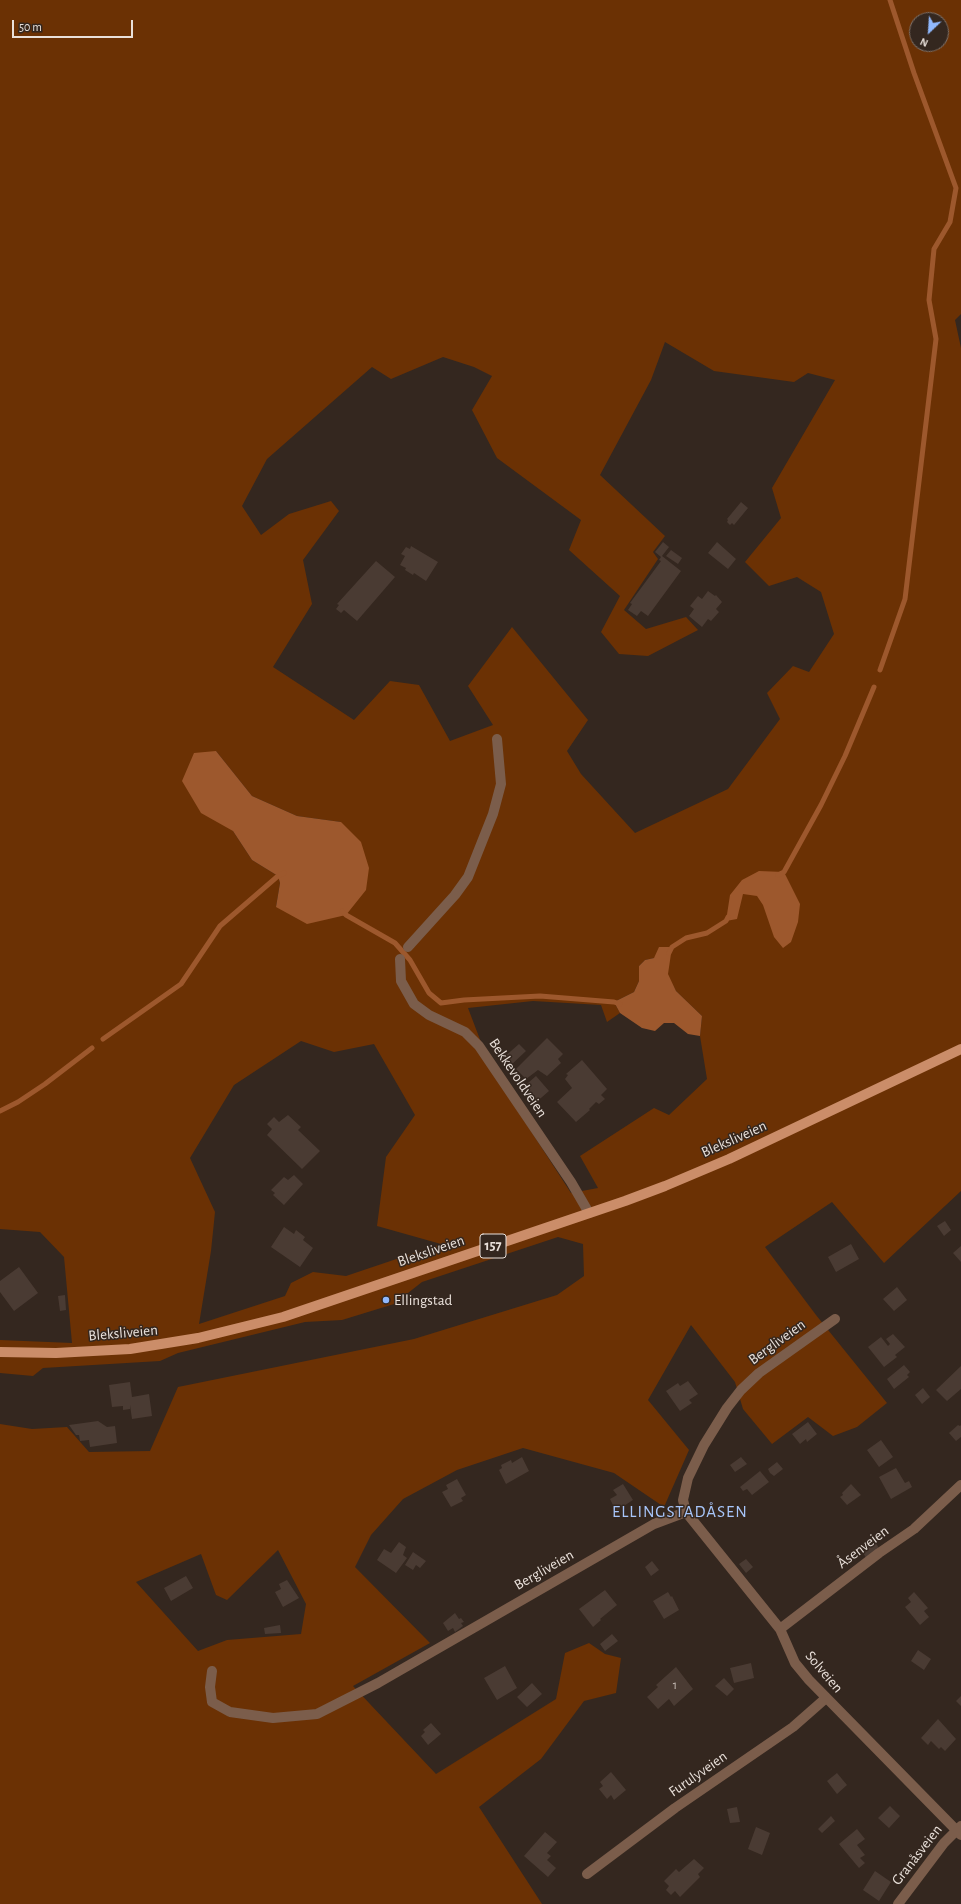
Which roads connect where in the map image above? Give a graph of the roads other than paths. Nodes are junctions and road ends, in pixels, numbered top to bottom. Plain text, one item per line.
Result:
1 (497, 739) dead end
2 (408, 947) dead end
3 (400, 960) dead end
4 (961, 1049) edge
5 (589, 1212) junction
6 (834, 1319) dead end
7 (0, 1352) edge
8 (961, 1484) edge
9 (686, 1512) junction
10 (780, 1629) junction
11 (212, 1671) dead end
12 (826, 1698) junction
13 (959, 1830) edge
14 (587, 1874) dead end
15 (898, 1904) edge

1 - 2 street
3 - 5 street, Bekkevoldveien
4 - 5 main road, Bleksliveien / 157
5 - 7 main road, Bleksliveien / 157
6 - 9 street, Bergliveien
8 - 10 street, Åsenveien
9 - 10 street, Solveien
9 - 11 street, Bergliveien
10 - 12 street, Solveien
12 - 13 street, Solveien
12 - 14 street, Furulyveien
13 - 15 street, Granåsveien

